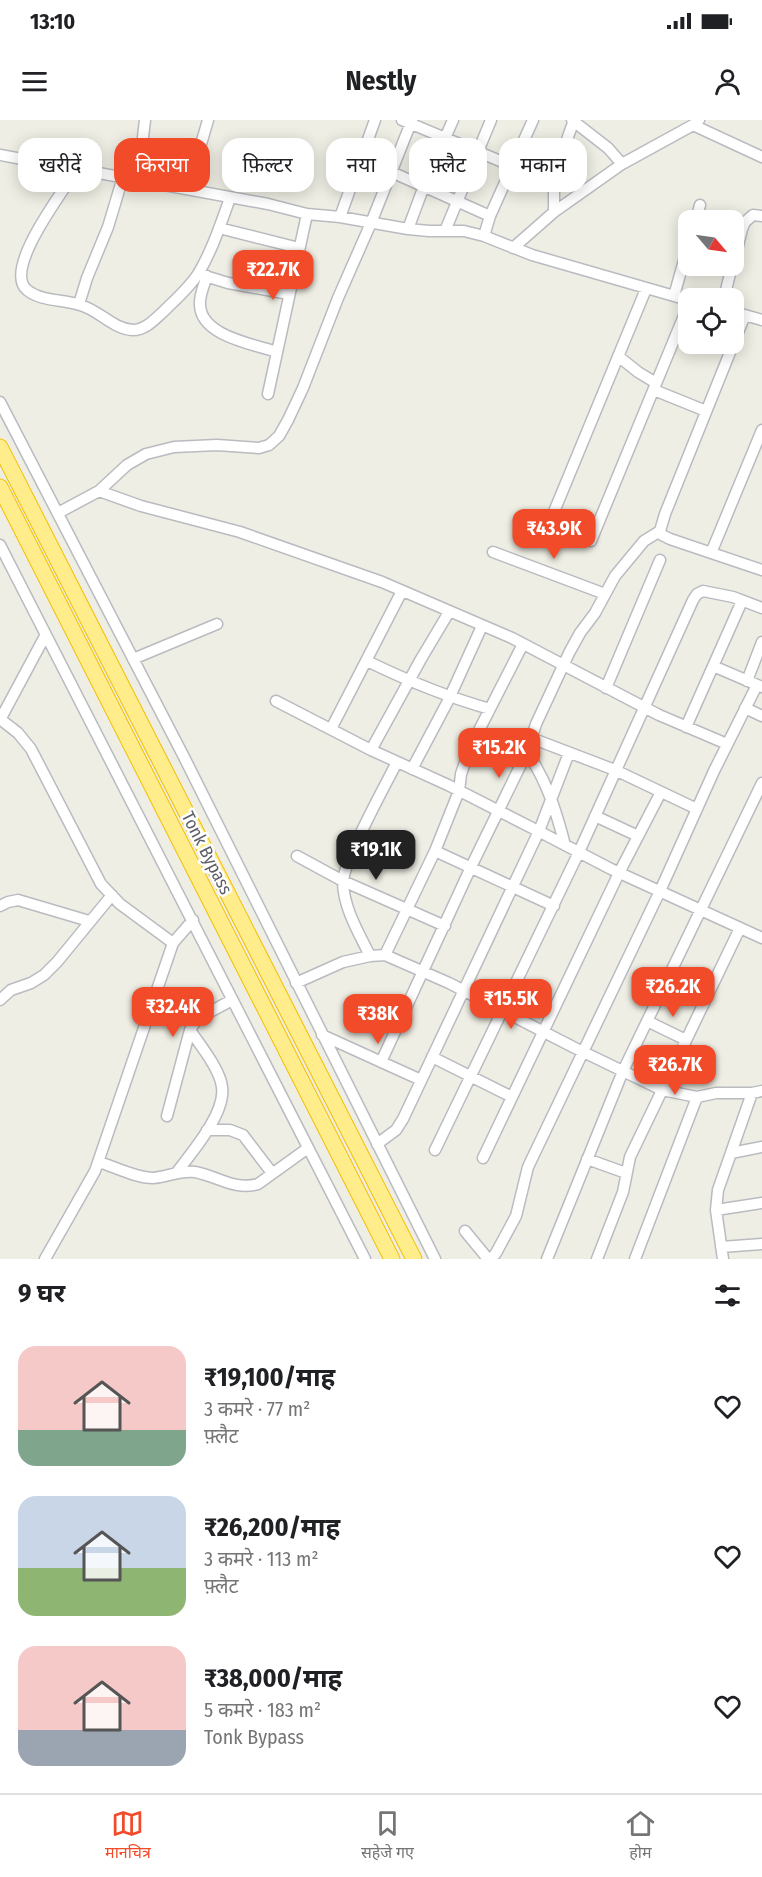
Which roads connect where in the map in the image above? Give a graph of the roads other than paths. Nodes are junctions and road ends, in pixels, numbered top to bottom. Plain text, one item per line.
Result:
1 (145, 120) edge
2 (208, 120) edge
3 (375, 120) edge
4 (453, 120) edge
5 (491, 120) edge
6 (533, 120) edge
7 (574, 120) edge
8 (408, 121) edge
9 (696, 123) edge
10 (143, 138) edge
11 (203, 138) edge
12 (368, 138) edge
13 (445, 138) joint
14 (484, 138) edge
15 (525, 138) edge
16 (397, 154) edge
17 (0, 155) edge
18 (762, 157) edge
19 (18, 158) edge
20 (622, 164) junction
21 (62, 192) edge
22 (118, 192) edge
23 (202, 192) edge
24 (348, 192) edge
25 (383, 192) edge
26 (422, 192) edge
27 (438, 192) edge
28 (462, 192) edge
29 (501, 192) edge
30 (230, 198) junction
31 (458, 201) junction
32 (700, 205) dead end
33 (699, 210) edge
34 (554, 212) junction
35 (307, 214) junction
36 (490, 216) junction
37 (762, 216) edge
38 (340, 217) junction
39 (371, 223) junction
40 (744, 226) edge
41 (219, 228) junction
42 (408, 229) junction
43 (445, 231) junction
44 (484, 236) junction
45 (299, 248) junction
46 (513, 248) junction
47 (202, 275) junction
48 (680, 276) edge
49 (646, 289) junction
50 (289, 294) junction
51 (674, 296) junction
52 (678, 297) edge
53 (80, 304) junction
54 (746, 315) joint
55 (762, 320) edge
56 (678, 331) edge
57 (277, 352) junction
58 (618, 356) junction
59 (655, 387) junction
60 (268, 394) dead end
61 (0, 402) edge
62 (706, 411) junction
63 (762, 430) edge
64 (0, 447) edge
65 (0, 487) edge
66 (99, 491) junction
67 (58, 513) junction
68 (551, 519) dead end
69 (660, 531) junction
70 (591, 541) dead end
71 (0, 545) edge
72 (493, 552) dead end
73 (711, 553) junction
74 (660, 560) dead end
75 (762, 570) edge
76 (402, 591) junction
77 (605, 594) junction
78 (742, 600) junction
79 (762, 608) edge
80 (449, 612) junction
81 (217, 624) dead end
82 (482, 626) junction
83 (45, 636) junction
84 (762, 642) edge
85 (523, 644) junction
86 (133, 659) junction
87 (367, 661) junction
88 (562, 665) junction
89 (713, 666) junction
90 (408, 681) junction
91 (755, 684) edge
92 (606, 688) junction
93 (449, 698) junction
94 (276, 701) dead end
95 (643, 707) junction
96 (745, 708) junction
97 (490, 709) junction
98 (762, 716) edge
99 (0, 719) edge
100 (686, 727) junction
101 (331, 729) junction
102 (531, 738) junction
103 (727, 744) junction
104 (371, 750) junction
105 (527, 752) junction
106 (569, 753) junction
107 (397, 762) junction
108 (412, 769) junction
109 (615, 770) junction
110 (762, 783) edge
111 (459, 791) junction
112 (662, 792) junction
113 (552, 799) junction
114 (697, 809) junction
115 (499, 811) junction
116 (595, 816) junction
117 (539, 831) junction
118 (638, 836) junction
119 (565, 845) junction
120 (435, 851) junction
121 (579, 852) junction
122 (297, 856) dead end
123 (471, 867) junction
124 (619, 873) junction
125 (343, 881) junction
126 (514, 886) junction
127 (660, 891) junction
128 (112, 895) junction
129 (0, 906) edge
130 (554, 906) junction
131 (701, 909) junction
132 (406, 910) junction
133 (193, 920) junction
134 (89, 921) junction
135 (445, 926) junction
136 (740, 928) junction
137 (762, 938) edge
138 (173, 943) junction
139 (370, 956) junction
140 (385, 956) junction
141 (424, 972) junction
142 (296, 983) junction
143 (464, 990) junction
144 (0, 1000) edge
145 (232, 1000) junction
146 (503, 1010) junction
147 (647, 1021) junction
148 (190, 1030) junction
149 (543, 1031) junction
150 (322, 1035) junction
151 (686, 1040) junction
152 (582, 1051) junction
153 (432, 1057) junction
154 (381, 1062) junction
155 (623, 1071) junction
156 (471, 1076) junction
157 (421, 1080) junction
158 (662, 1090) junction
159 (757, 1092) edge
160 (512, 1097) junction
161 (697, 1097) junction
162 (166, 1116) dead end
163 (207, 1130) junction
164 (377, 1144) junction
165 (762, 1147) edge
166 (308, 1148) junction
167 (435, 1150) dead end
168 (731, 1153) junction
169 (483, 1158) dead end
170 (587, 1159) junction
171 (99, 1162) junction
172 (177, 1172) junction
173 (272, 1173) junction
174 (626, 1173) junction
175 (762, 1203) edge
176 (716, 1210) junction
177 (465, 1231) dead end
178 (762, 1244) edge
179 (722, 1253) edge
180 (45, 1259) edge
181 (365, 1259) edge
182 (392, 1259) edge
183 (414, 1259) edge
184 (435, 1259) edge
185 (489, 1259) edge
186 (547, 1259) edge
187 (597, 1259) edge
188 (635, 1259) edge

1 - 10 street
2 - 11 street
3 - 12 street
4 - 13 street
5 - 14 street
6 - 15 street
7 - 20 street
7 - 34 street
8 - 13 street
8 - 16 street
9 - 18 street
9 - 20 street
17 - 19 street
20 - 34 street
21 - 53 street
22 - 53 street
23 - 30 street
24 - 38 street
25 - 39 street
26 - 42 street
27 - 31 street
28 - 31 street
29 - 36 street
30 - 35 street
30 - 41 street
31 - 36 street
31 - 43 street
32 - 33 street
34 - 46 street
35 - 38 street
35 - 45 street
36 - 44 street
37 - 40 street
38 - 39 street
39 - 42 street
39 - 66 street
41 - 45 street
41 - 47 street
42 - 43 street
43 - 44 street
44 - 46 street
45 - 50 street
46 - 49 street
47 - 50 street
47 - 53 street
47 - 57 street
48 - 51 street
49 - 51 street
49 - 58 street
50 - 57 street
51 - 52 street
54 - 55 street
54 - 62 street
56 - 59 street
57 - 60 street
58 - 59 street
58 - 68 street
59 - 62 street
59 - 70 street
61 - 67 street
62 - 69 street
63 - 73 street
64 - 183 highway, Tonk Bypass
65 - 182 highway
66 - 67 street
66 - 76 street
67 - 86 street
69 - 73 street
69 - 77 street
71 - 83 street
72 - 77 street
73 - 75 street
74 - 92 street
76 - 80 street
76 - 87 street
77 - 88 street
78 - 79 street
78 - 89 street
78 - 95 street
80 - 82 street
80 - 90 street
81 - 86 street
82 - 85 street
82 - 93 street
83 - 99 street
83 - 133 street
84 - 91 street
85 - 88 street
85 - 97 street
86 - 142 street
87 - 90 street
87 - 101 street
88 - 92 street
88 - 102 street
89 - 91 street
89 - 100 street
90 - 93 street
90 - 104 street
91 - 96 street
92 - 95 street
93 - 97 street
93 - 108 street
94 - 101 street
95 - 100 street
95 - 109 street
96 - 98 street
96 - 103 street
97 - 111 street
99 - 128 street
100 - 103 street
101 - 104 street
102 - 105 street
102 - 106 street
103 - 114 street
104 - 107 street
105 - 113 street
105 - 115 street
106 - 109 street
106 - 113 street
107 - 108 street
107 - 125 street
108 - 111 street
109 - 112 street
109 - 116 street
110 - 131 street
111 - 115 street
111 - 120 street
112 - 114 street
112 - 118 street
113 - 117 street
113 - 119 street
114 - 127 street
115 - 117 street
115 - 123 street
116 - 118 street
116 - 121 street
117 - 119 street
117 - 126 street
118 - 124 street
119 - 121 street
120 - 123 street
120 - 132 street
121 - 124 street
121 - 130 street
122 - 125 street
123 - 126 street
123 - 135 street
124 - 127 street
124 - 149 street
125 - 132 street
125 - 139 street
126 - 130 street
126 - 143 street
127 - 131 street
127 - 152 street
128 - 134 street
128 - 138 street
129 - 134 street
130 - 146 street
131 - 136 street
131 - 147 street
132 - 135 street
132 - 140 street
133 - 138 street
133 - 145 street
134 - 144 street
135 - 141 street
136 - 137 street
136 - 151 street
138 - 171 street
139 - 140 street
139 - 142 street
140 - 141 street
141 - 143 street
141 - 154 street
142 - 150 street
143 - 146 street
143 - 153 street
145 - 148 street
145 - 166 street
146 - 149 street
146 - 156 street
147 - 151 street
147 - 155 street
148 - 162 street
148 - 163 street
149 - 152 street
149 - 160 street
150 - 154 street
150 - 164 street
151 - 158 street
152 - 155 street
152 - 185 street
153 - 156 street
153 - 157 street
154 - 157 street
155 - 158 street
155 - 170 street
156 - 160 street
156 - 167 street
157 - 164 street
158 - 161 street
158 - 174 street
159 - 161 street
159 - 168 street
160 - 169 street
161 - 188 street
163 - 172 street
163 - 173 street
164 - 184 street
165 - 168 street
166 - 173 street
166 - 181 street
168 - 176 street
170 - 174 street
170 - 186 street
171 - 172 street
171 - 180 street
172 - 173 street
174 - 187 street
175 - 176 street
176 - 179 street
177 - 185 street
178 - 179 street

